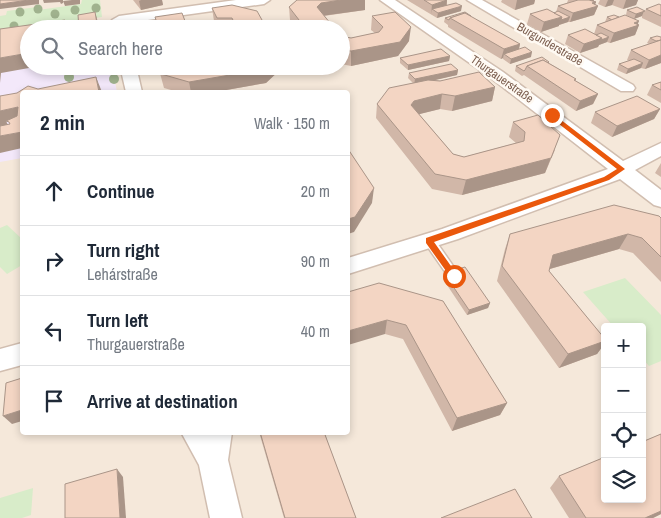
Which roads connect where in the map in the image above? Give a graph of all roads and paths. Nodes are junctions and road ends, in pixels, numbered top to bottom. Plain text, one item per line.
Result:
1 (264, 0) edge
2 (386, 0) edge
3 (473, 0) edge
4 (118, 19) edge
5 (130, 75) edge
6 (627, 88) dead end
7 (134, 90) edge
8 (661, 149) edge
9 (622, 169) junction
10 (661, 200) edge
11 (429, 240) junction
12 (350, 265) edge
13 (454, 276) edge
14 (20, 355) edge
15 (0, 360) edge
16 (199, 435) edge
17 (215, 446) edge
18 (226, 518) edge

1 - 4 street
2 - 9 street, Thurgauerstraße
3 - 6 street, Burgunderstraße
5 - 7 street
8 - 9 street
9 - 10 street, Thurgauerstraße
9 - 11 street
11 - 12 street
11 - 13 lane
14 - 15 street
16 - 17 street
17 - 18 street

